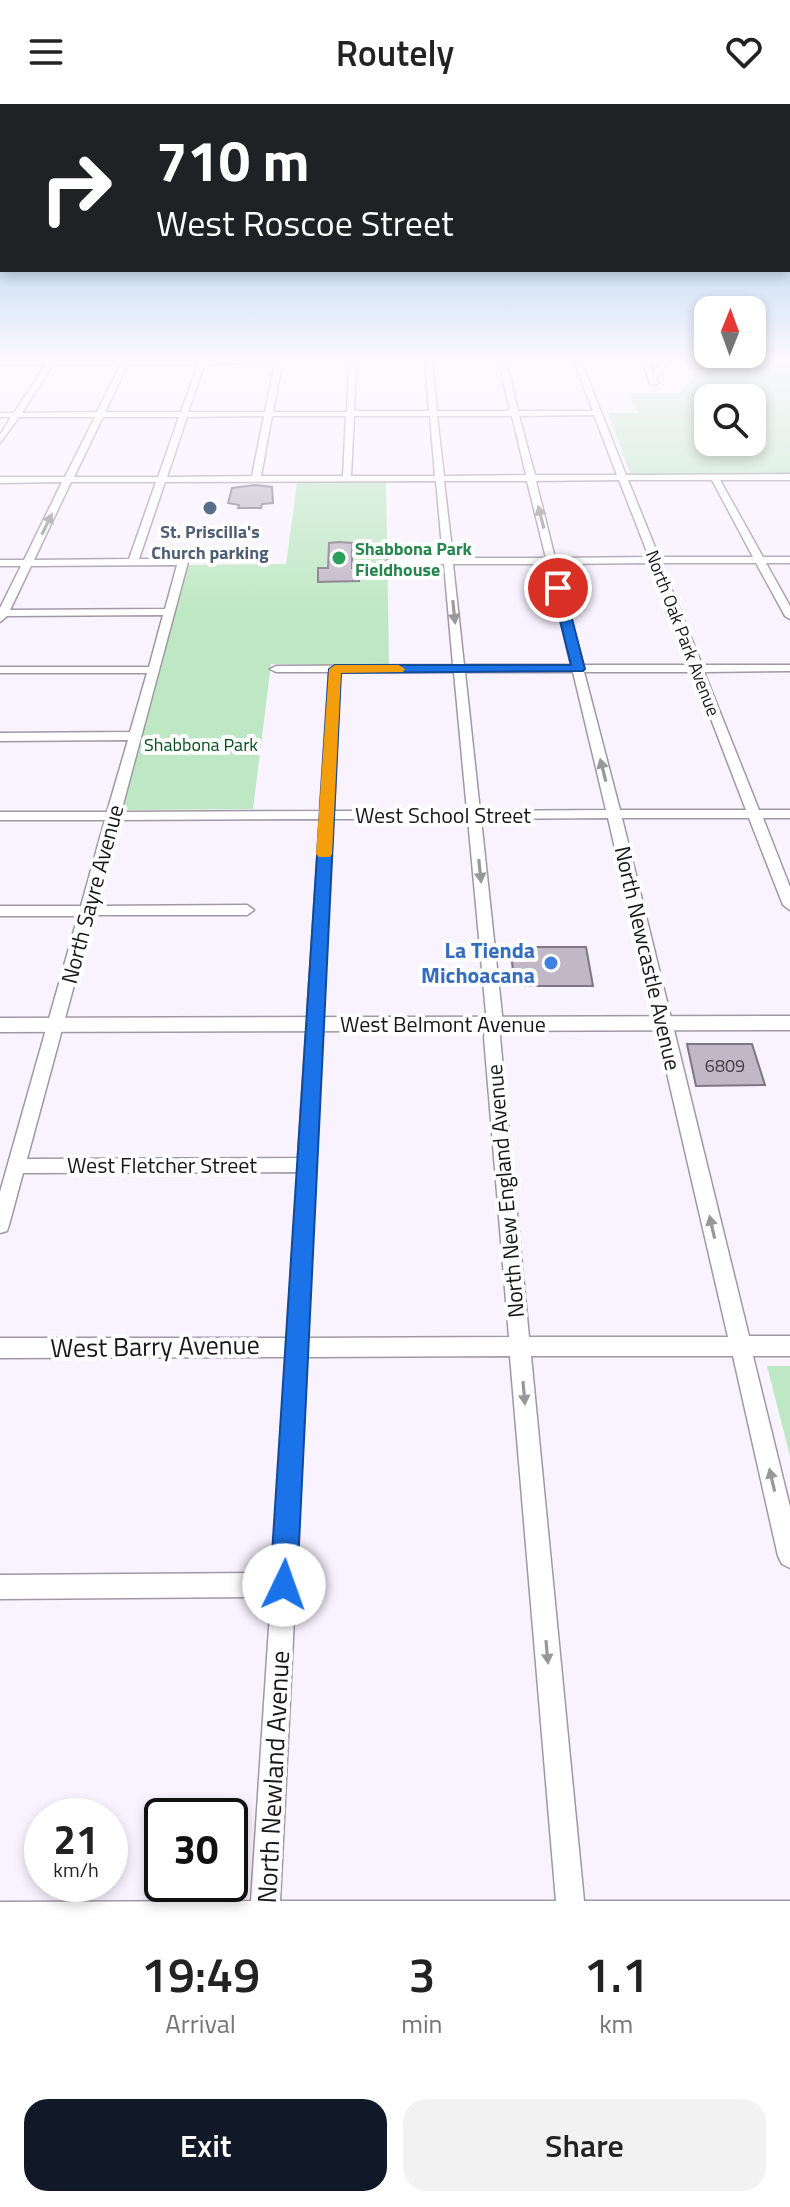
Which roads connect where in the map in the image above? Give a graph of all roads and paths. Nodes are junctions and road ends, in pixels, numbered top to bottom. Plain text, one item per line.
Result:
1 (85, 446) edge
2 (173, 446) edge
3 (263, 446) edge
4 (349, 446) edge
5 (436, 446) edge
6 (523, 446) edge
7 (610, 446) edge
8 (790, 477) edge
9 (531, 478) junction
10 (623, 478) junction
11 (715, 478) junction
12 (256, 479) junction
13 (347, 479) junction
14 (440, 479) junction
15 (0, 480) edge
16 (68, 480) junction
17 (162, 480) junction
18 (759, 560) junction
19 (790, 560) edge
20 (391, 561) dead end
21 (449, 561) junction
22 (551, 561) junction
23 (655, 561) junction
24 (133, 562) junction
25 (0, 563) edge
26 (28, 563) junction
27 (169, 612) junction
28 (1, 616) edge
29 (790, 616) edge
30 (697, 668) junction
31 (790, 668) edge
32 (276, 669) dead end
33 (335, 669) junction
34 (459, 669) junction
35 (578, 669) junction
36 (0, 670) edge
37 (154, 670) junction
38 (135, 736) junction
39 (0, 737) edge
40 (790, 814) edge
41 (474, 815) junction
42 (614, 815) junction
43 (755, 815) junction
44 (0, 816) edge
45 (113, 816) junction
46 (326, 816) junction
47 (790, 905) edge
48 (247, 910) dead end
49 (0, 911) edge
50 (87, 911) junction
51 (664, 1023) junction
52 (790, 1023) edge
53 (56, 1024) junction
54 (314, 1024) junction
55 (495, 1024) junction
56 (0, 1025) edge
57 (308, 1165) junction
58 (17, 1166) junction
59 (0, 1225) edge
60 (298, 1345) junction
61 (519, 1345) junction
62 (740, 1346) junction
63 (790, 1346) edge
64 (0, 1348) edge
65 (790, 1556) edge
66 (284, 1585) junction
67 (0, 1587) edge
68 (790, 1915) edge
69 (0, 1916) edge
70 (264, 1921) edge
71 (571, 1921) edge

1 - 16 street
2 - 17 street
3 - 12 street
4 - 13 street
5 - 14 street, North New England Avenue
6 - 9 street, North Newcastle Avenue
7 - 10 street, North Oak Park Avenue
8 - 11 street
9 - 10 street
9 - 14 street
22 -> 9 street, North Newcastle Avenue
10 - 11 street
10 - 23 street, North Oak Park Avenue
11 - 18 street
12 - 13 street
12 - 17 street
13 - 14 street
14 - 21 street, North New England Avenue
15 - 16 street
16 - 17 street
26 -> 16 street
17 - 24 street
18 - 19 street
18 - 23 street
18 - 29 street
20 - 21 street
21 - 22 street
21 -> 34 street, North New England Avenue
22 - 23 street
22 - 35 street, North Newcastle Avenue
23 - 30 street, North Oak Park Avenue
24 - 26 street
24 - 27 street, North Sayre Avenue
25 - 26 street
26 - 28 street
27 - 28 street
27 - 37 street, North Sayre Avenue
30 - 31 street
30 - 35 street
30 - 43 street, North Oak Park Avenue
32 - 33 street
33 - 34 street
33 - 46 street, North Newland Avenue
34 - 35 street
34 - 41 street, North New England Avenue
42 -> 35 street, North Newcastle Avenue
36 - 37 street
37 - 38 street, North Sayre Avenue
38 - 39 street
38 - 45 street, North Sayre Avenue
40 - 43 street, West School Street
41 - 42 street, West School Street
41 - 46 street, West School Street
41 -> 55 street, North New England Avenue
42 - 43 street, West School Street
42 - 51 street, North Newcastle Avenue
43 - 47 street, North Oak Park Avenue
44 - 45 street, West School Street
45 - 46 street, West School Street
45 - 50 street, North Sayre Avenue
46 - 54 street, North Newland Avenue
48 - 50 street
49 - 50 street
50 - 53 street, North Sayre Avenue
51 - 52 main road, West Belmont Avenue
51 - 55 main road, West Belmont Avenue
62 -> 51 street, North Newcastle Avenue
53 - 54 main road, West Belmont Avenue
53 - 56 main road, West Belmont Avenue
53 - 58 street, North Sayre Avenue
54 - 55 main road, West Belmont Avenue
54 - 57 street, North Newland Avenue
55 - 61 street, North New England Avenue
57 - 58 street, West Fletcher Street
57 - 60 street, North Newland Avenue
58 - 59 street, North Sayre Avenue
60 - 61 street, West Barry Avenue
60 - 64 street, West Barry Avenue
60 - 66 street, North Newland Avenue
61 - 62 street, West Barry Avenue
61 -> 71 street, North New England Avenue
62 - 63 street, West Barry Avenue
65 -> 62 street, North Newcastle Avenue
66 - 67 street
66 - 70 street, North Newland Avenue
68 - 71 street
69 - 70 street
70 - 71 street

